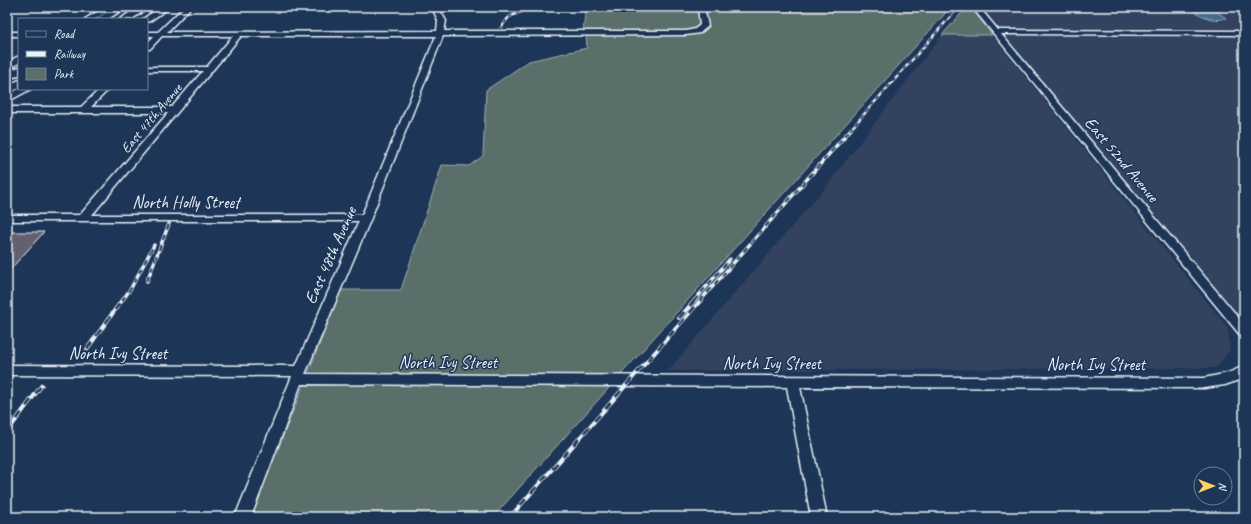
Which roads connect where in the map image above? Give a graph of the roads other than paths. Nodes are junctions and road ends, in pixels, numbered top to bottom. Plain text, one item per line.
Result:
1 (110, 7) edge
2 (122, 7) edge
3 (127, 7) edge
4 (134, 7) edge
5 (145, 7) edge
6 (151, 7) edge
7 (156, 7) edge
8 (166, 7) edge
9 (188, 7) edge
10 (435, 7) edge
11 (701, 7) edge
12 (975, 7) edge
13 (91, 18) edge
14 (103, 18) edge
15 (108, 18) edge
16 (115, 18) edge
17 (126, 18) edge
18 (133, 18) edge
19 (140, 18) edge
20 (148, 18) edge
21 (996, 32) junction
22 (1244, 33) edge
23 (7, 34) edge
24 (18, 34) edge
25 (148, 34) edge
26 (161, 34) junction
27 (239, 34) junction
28 (440, 34) junction
29 (148, 47) edge
30 (18, 60) edge
31 (18, 65) edge
32 (7, 66) edge
33 (148, 69) edge
34 (209, 69) junction
35 (7, 71) edge
36 (18, 71) edge
37 (18, 74) edge
38 (7, 77) edge
39 (7, 80) edge
40 (7, 87) edge
41 (18, 87) edge
42 (18, 88) edge
43 (18, 90) edge
44 (103, 90) edge
45 (7, 92) edge
46 (7, 99) edge
47 (7, 110) edge
48 (83, 110) junction
49 (174, 110) junction
50 (7, 218) edge
51 (83, 218) junction
52 (366, 218) junction
53 (1244, 332) edge
54 (7, 370) edge
55 (1244, 371) edge
56 (298, 375) junction
57 (792, 381) junction
58 (243, 517) edge
59 (819, 517) edge

1 - 13 main road
2 - 14 highway
3 - 15 highway
4 - 16 highway
5 - 17 highway
6 - 18 highway
7 - 19 highway
8 - 20 main road
9 - 26 street
10 - 28 street, East 48th Avenue
11 - 28 street
12 - 21 street, East 52nd Avenue
21 - 22 street
21 - 53 street, East 52nd Avenue
23 - 24 street
25 - 26 street
26 - 27 street
26 - 29 street
27 - 28 street
27 - 34 street, East 47th Avenue
28 - 52 street, East 48th Avenue
30 - 32 main road
31 - 35 highway
33 - 34 street
34 - 49 street, East 47th Avenue
36 - 38 highway
37 - 39 highway
40 - 41 highway
42 - 45 highway
43 - 46 main road
44 - 48 street
47 - 48 street
48 - 49 street
49 - 51 street, East 47th Avenue
50 - 51 street, North Holly Street
51 - 52 street, North Holly Street
52 - 56 street, East 48th Avenue
54 - 56 street, North Ivy Street
55 - 57 street, North Ivy Street
56 - 57 street, North Ivy Street
56 - 58 street, East 48th Avenue
57 - 59 street

